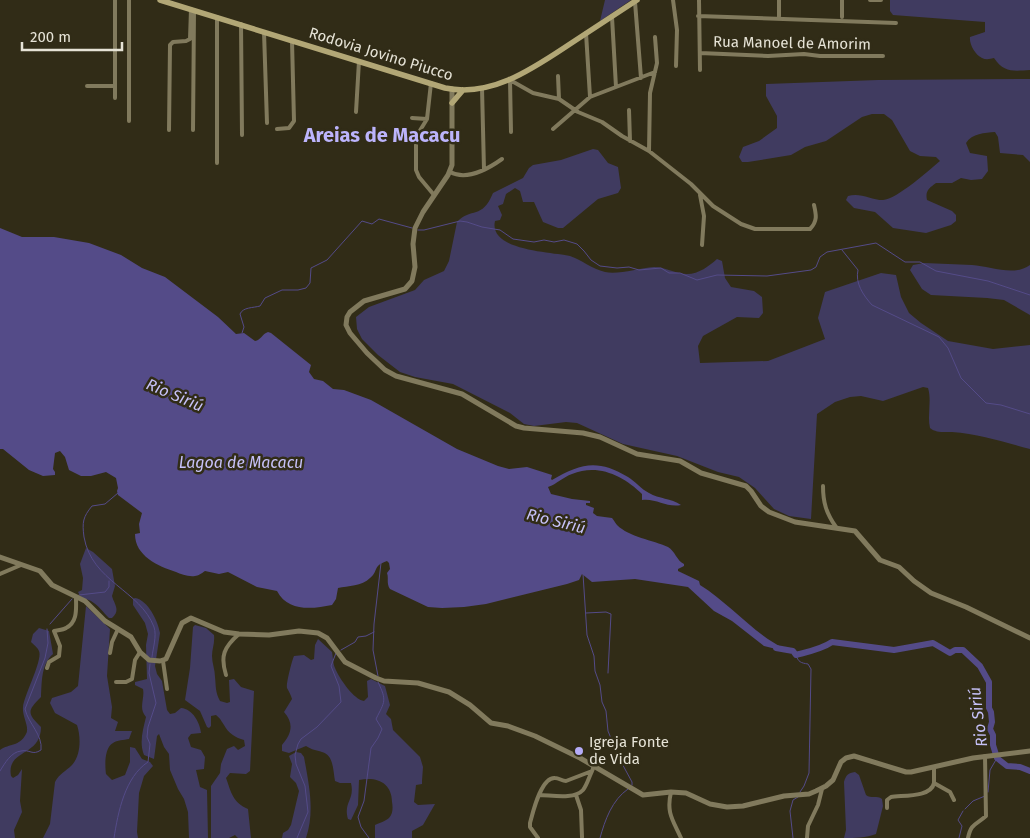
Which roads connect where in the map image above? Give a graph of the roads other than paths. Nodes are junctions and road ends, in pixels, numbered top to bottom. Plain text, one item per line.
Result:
1 (115, 0) edge
2 (130, 0) edge
3 (160, 0) edge
4 (673, 0) edge
5 (699, 0) edge
6 (779, 0) edge
7 (842, 0) edge
8 (870, 0) edge
9 (881, 0) edge
10 (636, 1) edge
11 (193, 10) junction
12 (698, 16) junction
13 (779, 16) dead end
14 (217, 17) junction
15 (612, 17) junction
16 (842, 17) dead end
17 (896, 23) dead end
18 (241, 24) junction
19 (264, 32) junction
20 (586, 33) junction
21 (655, 37) dead end
22 (292, 40) junction
23 (700, 53) junction
24 (883, 56) dead end
25 (359, 61) junction
26 (676, 66) dead end
27 (700, 70) dead end
28 (655, 72) junction
29 (558, 76) dead end
30 (641, 78) junction
31 (510, 80) junction
32 (431, 83) junction
33 (87, 86) dead end
34 (114, 86) junction
35 (616, 87) junction
36 (482, 88) junction
37 (452, 89) junction
38 (463, 90) junction
39 (590, 97) junction
40 (115, 98) dead end
41 (559, 99) junction
42 (452, 103) junction
43 (575, 110) junction
44 (630, 110) dead end
45 (356, 112) dead end
46 (412, 118) dead end
47 (427, 118) junction
48 (129, 121) dead end
49 (267, 122) dead end
50 (277, 129) dead end
51 (553, 129) dead end
52 (169, 130) dead end
53 (193, 130) dead end
54 (511, 132) dead end
55 (242, 134) dead end
56 (630, 141) junction
57 (649, 151) junction
58 (502, 160) dead end
59 (217, 162) dead end
60 (484, 170) junction
61 (450, 172) junction
62 (434, 195) junction
63 (700, 195) junction
64 (814, 205) dead end
65 (702, 245) dead end
66 (823, 486) dead end
67 (836, 527) junction
68 (0, 557) edge
69 (21, 565) junction
70 (0, 574) edge
71 (76, 598) junction
72 (118, 629) junction
73 (239, 634) junction
74 (1030, 638) edge
75 (140, 652) junction
76 (110, 654) dead end
77 (163, 661) junction
78 (47, 668) dead end
79 (226, 676) dead end
80 (116, 682) dead end
81 (167, 689) dead end
82 (1030, 751) edge
83 (985, 756) junction
84 (934, 767) junction
85 (593, 769) junction
86 (934, 783) junction
87 (822, 789) junction
88 (671, 792) junction
89 (539, 794) junction
90 (576, 795) junction
91 (954, 800) dead end
92 (887, 808) dead end
93 (582, 837) edge
94 (538, 838) edge
95 (681, 838) edge
96 (807, 838) edge
97 (968, 838) edge

1 - 34 street
2 - 48 street
3 - 11 main road, Rodovia Jovino Piucco
4 - 26 street
5 - 12 street
6 - 13 street
7 - 16 street
8 - 9 street
10 - 15 main road, Rodovia Jovino Piucco
10 - 30 street
11 - 14 main road, Rodovia Jovino Piucco
11 - 52 street
11 - 53 street
12 - 17 street
12 - 23 street
14 - 18 main road, Rodovia Jovino Piucco
14 - 59 street
15 - 20 main road, Rodovia Jovino Piucco
15 - 35 street
18 - 19 main road, Rodovia Jovino Piucco
18 - 55 street
19 - 22 main road, Rodovia Jovino Piucco
19 - 49 street
20 - 31 main road, Rodovia Jovino Piucco
20 - 39 street
21 - 28 street
22 - 25 main road, Rodovia Jovino Piucco
22 - 50 street
23 - 24 street, Rua Manoel de Amorim
23 - 27 street
25 - 32 main road, Rodovia Jovino Piucco
25 - 45 street
28 - 30 street
28 - 57 street
29 - 41 street
30 - 35 street
31 - 36 main road, Rodovia Jovino Piucco
31 - 41 street
31 - 54 street
32 - 37 main road, Rodovia Jovino Piucco
32 - 47 street
33 - 34 street
34 - 40 street
35 - 39 street
36 - 38 main road, Rodovia Jovino Piucco
36 - 60 street
37 - 38 main road, Rodovia Jovino Piucco
37 - 42 street
38 - 42 main road
39 - 43 street
41 - 43 street
42 - 61 street
43 - 51 street
43 - 56 street
44 - 56 street
46 - 47 street
47 - 62 street
56 - 57 street
57 - 63 street
58 - 60 street
60 - 61 street
61 - 62 street
62 - 67 street
63 - 64 street
63 - 65 street
66 - 67 street
67 - 74 street
68 - 69 street
69 - 70 street
69 - 71 street
71 - 72 street
71 - 78 street
72 - 75 street
72 - 76 street
73 - 77 street
73 - 79 street
73 - 85 street
75 - 77 street
75 - 80 street
77 - 81 street
82 - 83 street
83 - 84 street
83 - 97 street
84 - 86 street
84 - 87 street
85 - 88 street
85 - 89 street
85 - 90 street
86 - 91 street
86 - 92 street
87 - 88 street
87 - 96 street
88 - 95 street
89 - 90 street
89 - 94 street
90 - 93 street

